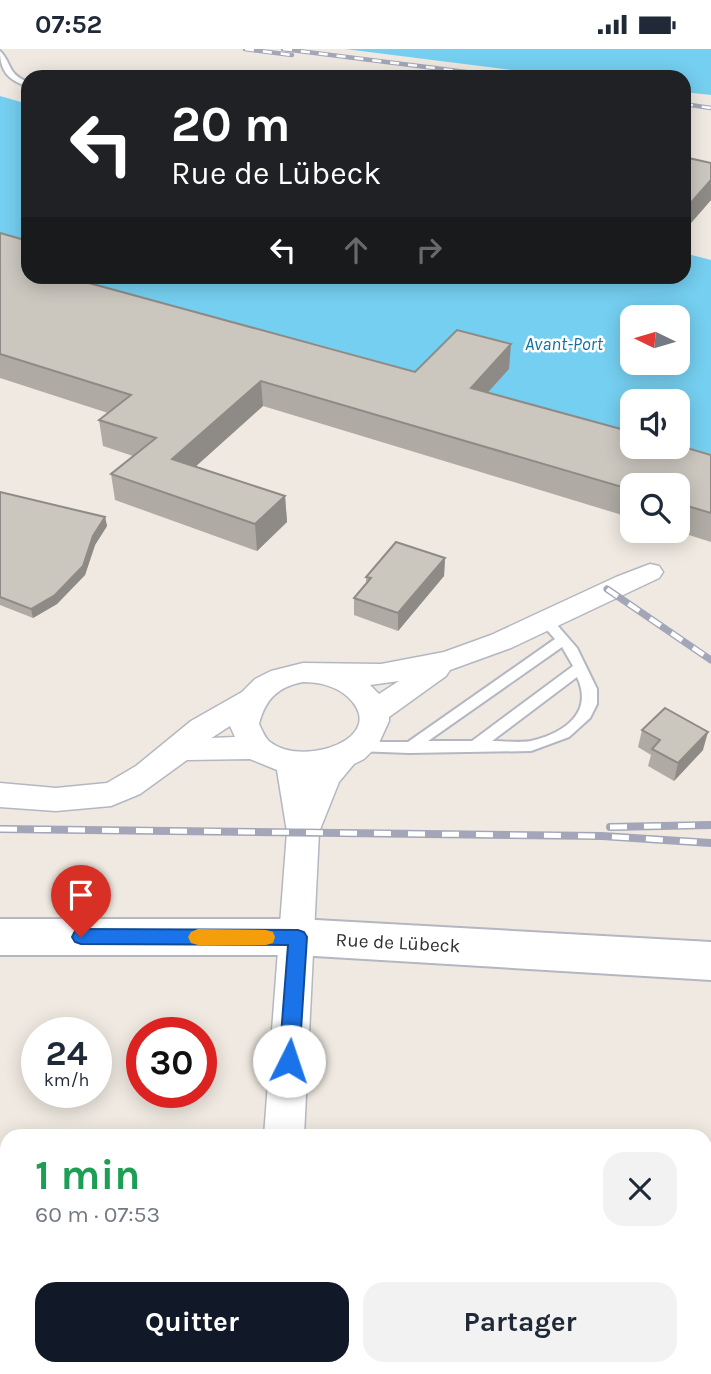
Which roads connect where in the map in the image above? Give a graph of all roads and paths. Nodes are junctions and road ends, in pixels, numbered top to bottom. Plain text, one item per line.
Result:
1 (0, 53) edge
2 (21, 83) edge
3 (650, 572) dead end
4 (554, 631) junction
5 (451, 659) junction
6 (581, 667) junction
7 (327, 674) junction
8 (250, 700) junction
9 (375, 712) junction
10 (474, 747) junction
11 (257, 748) junction
12 (180, 749) junction
13 (408, 749) junction
14 (351, 753) junction
15 (291, 763) junction
16 (0, 795) edge
17 (303, 832) junction
18 (0, 937) edge
19 (298, 937) junction
20 (711, 961) edge
21 (284, 1129) edge

1 - 2 lane
3 - 4 street
4 - 5 street
4 - 6 lane
4 - 13 lane
5 - 7 street
5 - 9 street
6 - 10 lane
6 - 10 lane
7 - 8 street
7 - 9 street
8 - 11 street
8 - 12 street
9 - 14 street
10 - 13 lane
11 - 12 street
11 - 15 street
12 - 16 street
13 - 14 lane
14 - 15 street
14 - 17 street
15 - 17 street
17 - 19 street
18 - 19 main road, Rue de Lübeck
19 - 20 main road, Rue de Lübeck
19 - 21 street

